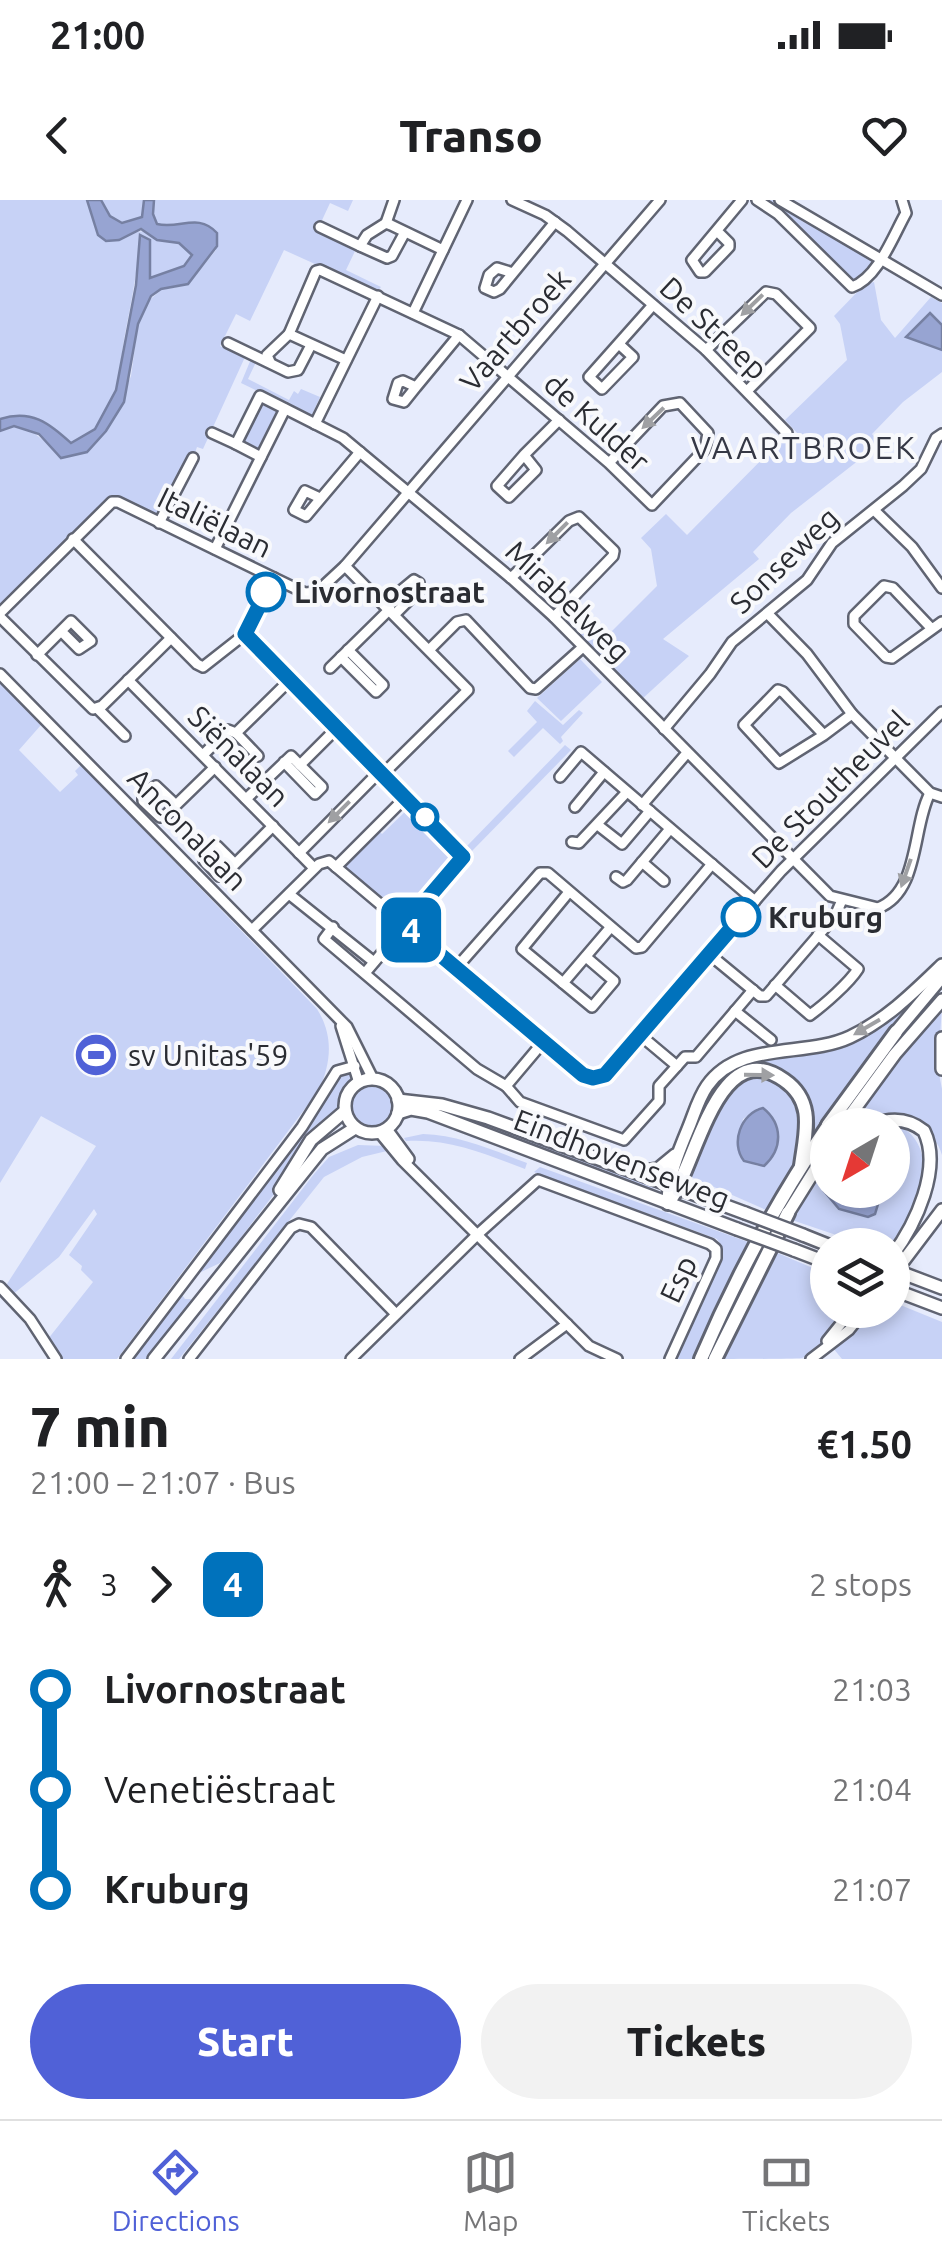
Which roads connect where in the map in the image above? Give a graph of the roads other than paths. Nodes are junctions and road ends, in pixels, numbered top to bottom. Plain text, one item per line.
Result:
1 (394, 200) edge
2 (467, 200) edge
3 (512, 200) edge
4 (660, 200) edge
5 (742, 200) edge
6 (758, 200) edge
7 (780, 200) edge
8 (902, 200) edge
9 (556, 222) junction
10 (386, 223) junction
11 (320, 227) dead end
12 (406, 232) junction
13 (718, 232) junction
14 (360, 246) junction
15 (444, 250) junction
16 (880, 259) junction
17 (605, 264) junction
18 (513, 273) dead end
19 (942, 295) edge
20 (378, 296) junction
21 (653, 305) junction
22 (413, 313) junction
23 (289, 334) junction
24 (459, 335) junction
25 (228, 343) dead end
26 (620, 344) junction
27 (311, 345) junction
28 (706, 350) junction
29 (346, 360) junction
30 (270, 362) junction
31 (509, 376) junction
32 (416, 387) dead end
33 (747, 392) junction
34 (285, 408) junction
35 (558, 420) junction
36 (315, 424) junction
37 (786, 432) dead end
38 (212, 433) dead end
39 (942, 434) edge
40 (236, 444) junction
41 (360, 452) junction
42 (261, 456) junction
43 (524, 456) junction
44 (193, 458) dead end
45 (609, 463) junction
46 (408, 492) junction
47 (320, 498) dead end
48 (875, 511) junction
49 (158, 524) junction
50 (73, 539) junction
51 (215, 549) junction
52 (345, 566) junction
53 (274, 578) junction
54 (511, 578) junction
55 (942, 588) edge
56 (390, 609) junction
57 (768, 614) junction
58 (0, 615) edge
59 (554, 618) junction
60 (937, 626) edge
61 (62, 631) dead end
62 (245, 634) junction
63 (172, 638) junction
64 (583, 646) junction
65 (430, 649) junction
66 (37, 654) junction
67 (330, 668) dead end
68 (0, 674) edge
69 (128, 680) junction
70 (290, 680) junction
71 (98, 709) junction
72 (942, 712) edge
73 (852, 714) junction
74 (338, 728) junction
75 (664, 729) junction
76 (236, 733) junction
77 (824, 735) junction
78 (125, 736) dead end
79 (687, 753) junction
80 (202, 755) junction
81 (258, 756) dead end
82 (896, 758) junction
83 (284, 762) junction
84 (300, 765) junction
85 (215, 767) junction
86 (604, 772) junction
87 (382, 773) junction
88 (560, 777) dead end
89 (627, 792) junction
90 (930, 792) junction
91 (406, 797) junction
92 (942, 797) edge
93 (246, 799) junction
94 (176, 805) dead end
95 (575, 807) dead end
96 (646, 808) junction
97 (273, 826) junction
98 (599, 826) junction
99 (670, 829) junction
100 (572, 842) dead end
101 (299, 852) junction
102 (792, 860) junction
103 (642, 862) junction
104 (235, 864) dead end
105 (712, 864) junction
106 (336, 867) junction
107 (314, 868) junction
108 (616, 877) dead end
109 (664, 881) dead end
110 (569, 892) junction
111 (289, 894) junction
112 (842, 900) junction
113 (755, 901) junction
114 (405, 925) junction
115 (333, 927) junction
116 (610, 928) junction
117 (252, 930) junction
118 (818, 935) junction
119 (709, 954) junction
120 (586, 957) junction
121 (374, 962) junction
122 (942, 965) edge
123 (457, 967) junction
124 (364, 973) junction
125 (942, 977) edge
126 (564, 983) junction
127 (775, 985) junction
128 (753, 990) junction
129 (942, 1000) edge
130 (735, 1011) junction
131 (339, 1019) junction
132 (896, 1032) joint
133 (640, 1035) junction
134 (942, 1038) edge
135 (771, 1040) dead end
136 (544, 1041) junction
137 (355, 1066) junction
138 (676, 1066) junction
139 (942, 1069) edge
140 (373, 1080) junction
141 (359, 1083) junction
142 (506, 1086) junction
143 (398, 1106) junction
144 (840, 1108) edge
145 (856, 1108) edge
146 (345, 1111) junction
147 (910, 1124) edge
148 (326, 1126) junction
149 (301, 1128) junction
150 (355, 1128) junction
151 (383, 1131) junction
152 (680, 1148) junction
153 (810, 1152) edge
154 (801, 1166) junction
155 (630, 1172) junction
156 (810, 1177) edge
157 (810, 1181) edge
158 (674, 1187) junction
159 (800, 1192) junction
160 (668, 1203) junction
161 (272, 1208) junction
162 (942, 1210) edge
163 (788, 1213) joint
164 (910, 1230) edge
165 (478, 1234) junction
166 (810, 1238) edge
167 (910, 1251) edge
168 (810, 1256) edge
169 (232, 1260) junction
170 (211, 1273) dead end
171 (910, 1277) edge
172 (0, 1287) edge
173 (942, 1288) edge
174 (910, 1296) edge
175 (942, 1308) edge
176 (396, 1314) junction
177 (567, 1324) junction
178 (838, 1328) edge
179 (850, 1328) edge
180 (820, 1351) junction
181 (365, 1355) edge
182 (56, 1359) edge
183 (126, 1359) edge
184 (154, 1359) edge
185 (188, 1359) edge
186 (351, 1359) edge
187 (520, 1359) edge
188 (617, 1359) edge
189 (670, 1359) edge
190 (701, 1359) edge
191 (715, 1359) edge
192 (811, 1359) edge

1 - 10 street
2 - 15 street
3 - 9 street, De Streep
4 - 17 street, Vaartbroek
5 - 13 street
6 - 16 street
7 - 16 street
8 - 16 street
9 - 17 street, De Streep
9 - 18 street
10 - 12 street
10 - 14 street
11 - 14 street
12 - 14 street
12 - 15 street
13 - 13 street
15 - 22 street
16 - 19 street
17 - 21 street, De Streep
17 - 31 street, Vaartbroek
20 - 22 street, de Kulder
20 - 23 street, de Kulder
20 - 29 street
21 - 26 street
21 - 28 street, De Streep
22 - 24 street, de Kulder
23 - 27 street
23 - 30 street
24 - 31 street, de Kulder
24 - 32 street
25 - 30 street
26 - 26 street
27 - 29 street
27 - 30 street
28 - 33 street, De Streep
33 -> 28 street
29 - 36 street
31 - 35 street, de Kulder
31 - 46 street, Vaartbroek
33 - 37 street, De Streep
34 - 36 street, Mirabelweg
34 - 40 street
34 - 42 street
35 - 43 street
35 - 45 street, de Kulder
36 - 41 street, Mirabelweg
38 - 40 street
39 - 48 street, Sonseweg
40 - 42 street
41 - 46 street, Mirabelweg
41 - 47 street
42 - 51 street
43 - 43 street
44 - 49 street
45 -> 45 street, de Kulder
46 - 52 street, Italiëlaan
46 - 54 street, Mirabelweg
48 - 55 street
48 - 57 street, Sonseweg
49 - 50 street, Italiëlaan
49 - 51 street, Italiëlaan
50 - 58 street, Italiëlaan
50 - 63 street
51 - 53 street, Italiëlaan
52 - 53 street, Italiëlaan
52 - 56 street
53 - 62 street
54 - 59 street, Mirabelweg
59 -> 54 street
56 - 65 street
56 - 67 street
57 - 73 street
57 - 75 street, Sonseweg
58 - 66 street
59 - 64 street, Mirabelweg
60 - 60 street
61 - 66 street
62 - 63 street
62 - 70 street
63 - 69 street
64 - 65 street
64 - 75 street, Mirabelweg
65 - 87 street
66 - 71 street
68 - 117 street, Anconalaan
69 - 71 street
69 - 80 street, Siënalaan
70 - 74 street
70 - 76 street
71 - 78 street
72 - 82 street, De Stoutheuvel
73 - 77 street
73 - 82 street
74 - 84 street
74 - 87 street
75 - 79 street, Mirabelweg
76 - 80 street
76 - 81 street
77 - 77 street
79 - 96 street
79 - 102 street, Mirabelweg
80 - 85 street, Siënalaan
82 - 90 street
82 - 102 street, De Stoutheuvel
83 - 84 street
83 - 84 street
83 - 93 street
85 - 93 street, Siënalaan
85 - 94 street
86 - 88 street
86 - 89 street
86 - 95 street
87 - 91 street
87 -> 101 street
89 - 96 street
89 - 98 street
90 - 92 street
90 -> 112 street
91 - 106 street
91 - 114 street
93 - 97 street, Siënalaan
96 - 98 street
96 - 99 street
97 - 101 street, Siënalaan
97 - 104 street
98 - 100 street
99 - 103 street
99 - 105 street
101 - 107 street, Siënalaan
102 - 112 street, Mirabelweg
102 - 113 street, De Stoutheuvel
103 - 108 street
103 - 109 street
105 - 113 street
105 - 116 street
106 - 107 street
106 - 114 street
107 - 111 street
110 - 116 street
110 - 123 street
110 - 126 street
111 - 115 street
111 - 117 street
112 - 118 street
113 - 119 street, De Stoutheuvel
114 - 121 street
114 - 123 street
115 - 121 street
115 - 124 street
116 - 120 street
117 - 131 street, Anconalaan
118 - 127 street
118 - 127 street
119 - 128 street
119 - 133 street, De Stoutheuvel
120 - 126 street
120 - 126 street
121 - 124 street
122 -> 152 main road
123 - 136 street
124 - 142 street
125 - 132 main road
127 - 128 street
128 - 130 street
129 - 145 main road
130 - 135 street
130 - 138 street
131 - 137 street, Anconalaan
131 - 140 street, Anconalaan
132 - 144 highway
133 - 136 street, De Stoutheuvel
133 - 138 street
134 - 139 main road
136 - 142 street
137 - 141 street, Anconalaan
137 - 149 street
138 - 142 street
140 - 141 main road
140 - 143 main road
141 - 146 main road
143 - 151 main road
143 - 155 main road, Eindhovenseweg
143 - 160 main road, Eindhovenseweg
146 - 148 main road
146 - 150 main road
147 - 164 main road
148 - 149 street
148 - 161 main road
149 - 183 street
150 - 151 main road
150 - 161 main road
151 - 165 street
152 - 155 main road
152 - 158 main road
153 - 154 highway
158 -> 154 highway
154 - 190 highway
155 - 158 main road, Eindhovenseweg
156 - 159 main road
157 - 159 main road
158 - 160 highway
158 - 166 main road, Eindhovenseweg, bridge
159 - 163 main road
160 - 168 main road, Eindhovenseweg, bridge
161 - 169 main road
162 - 167 main road
163 - 191 highway
165 - 176 street, Esp
165 - 177 street
165 - 189 street, Esp
169 - 170 main road
169 - 184 main road
171 - 173 main road
172 - 182 street
174 - 175 main road
176 - 181 street, Esp
176 - 185 street
177 - 187 street
177 - 188 street
178 - 180 street
179 - 180 street
180 - 192 street
181 - 186 street, Esp

